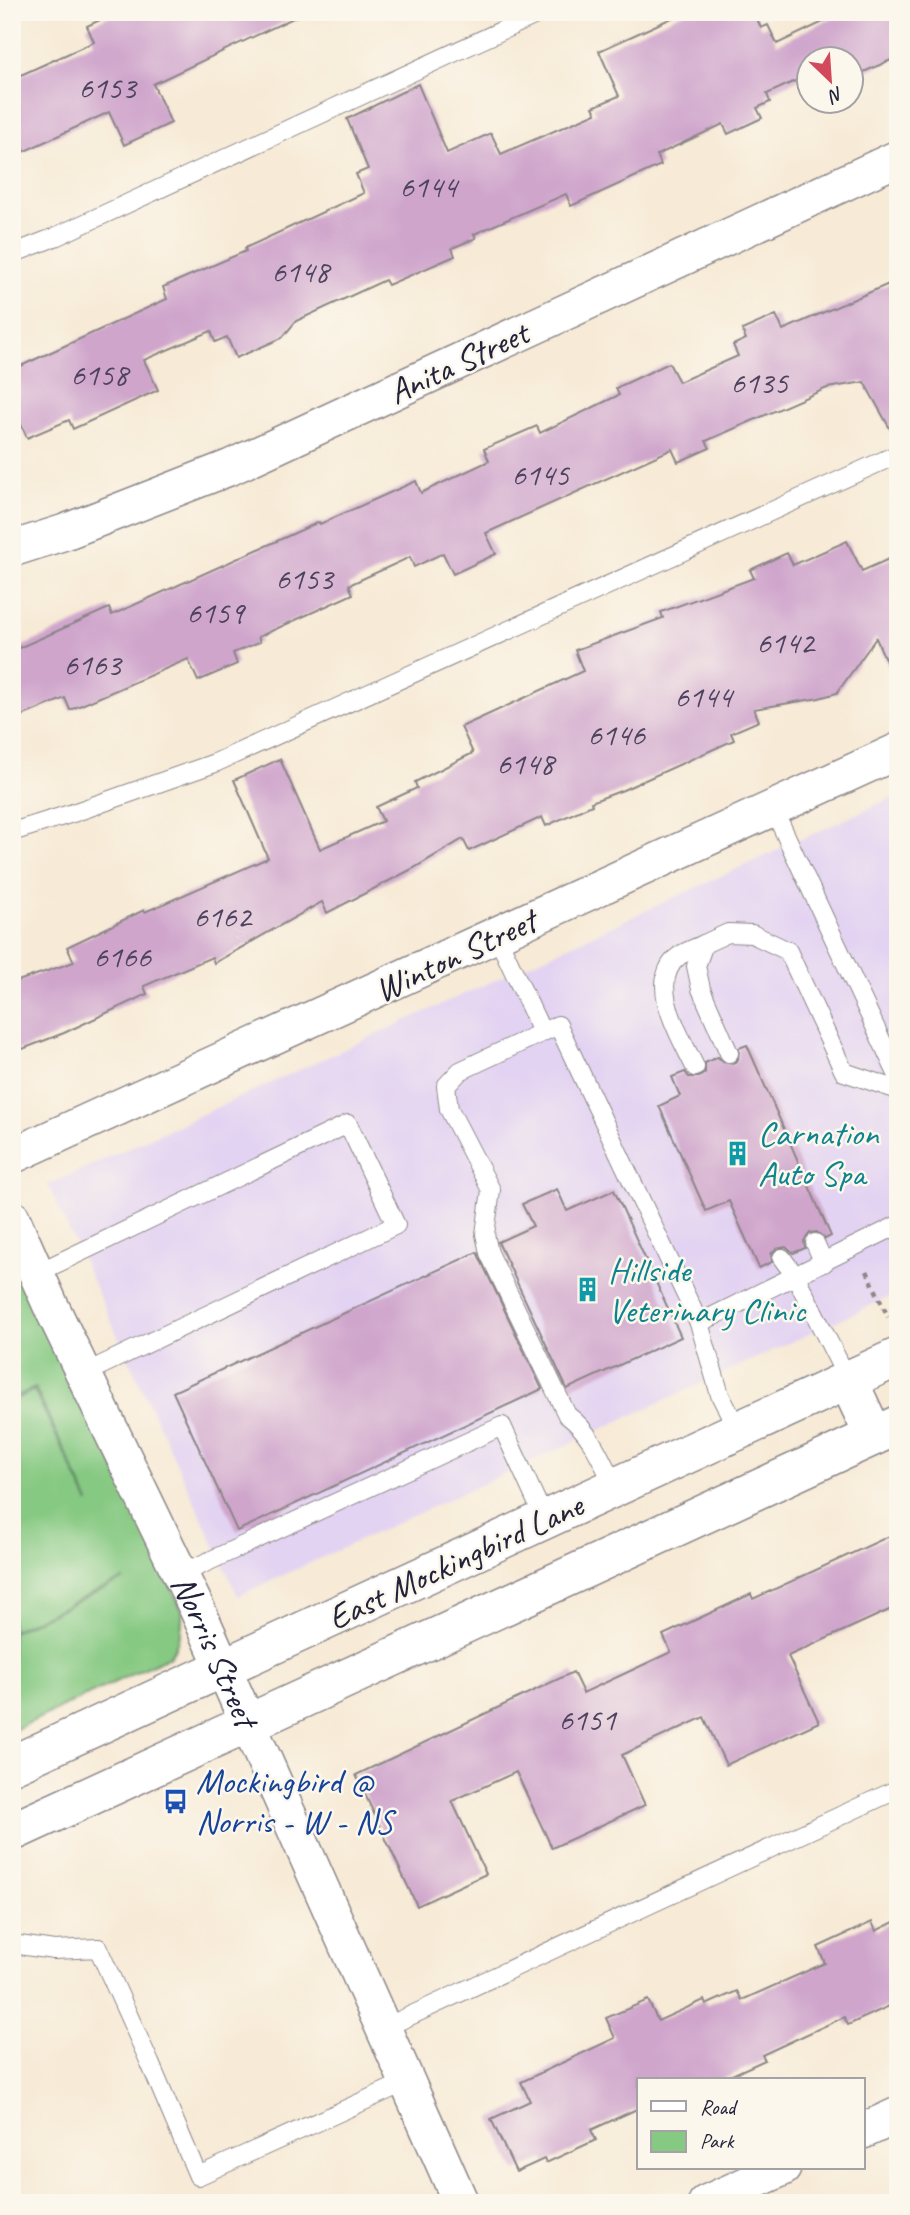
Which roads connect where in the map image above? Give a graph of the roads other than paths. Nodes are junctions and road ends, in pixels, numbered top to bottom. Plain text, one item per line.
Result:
1 (542, 12) edge
2 (898, 158) edge
3 (12, 254) edge
4 (898, 454) edge
5 (12, 549) edge
6 (898, 751) edge
7 (774, 808) junction
8 (12, 832) edge
9 (497, 936) junction
10 (704, 944) junction
11 (542, 1032) junction
12 (729, 1053) dead end
13 (695, 1068) dead end
14 (898, 1076) edge
15 (898, 1090) edge
16 (12, 1156) edge
17 (12, 1218) edge
18 (898, 1225) edge
19 (815, 1243) dead end
20 (782, 1258) dead end
21 (824, 1263) junction
22 (37, 1273) junction
23 (796, 1277) junction
24 (699, 1323) junction
25 (894, 1339) edge
26 (83, 1374) junction
27 (848, 1380) junction
28 (738, 1430) junction
29 (886, 1431) edge
30 (615, 1488) junction
31 (545, 1520) junction
32 (181, 1574) junction
33 (224, 1669) junction
34 (248, 1724) junction
35 (12, 1765) edge
36 (898, 1789) edge
37 (12, 1832) edge
38 (12, 1944) edge
39 (384, 2028) junction
40 (408, 2081) junction
41 (898, 2115) edge
42 (864, 2131) edge
43 (779, 2170) edge
44 (461, 2203) edge
45 (706, 2203) edge

1 - 3 lane
2 - 5 street, Anita Street
4 - 8 lane
6 - 7 street, Winton Street
7 - 9 street, Winton Street
7 - 14 lane
9 - 11 lane
9 - 16 street, Winton Street
10 - 12 lane
10 - 13 lane
10 - 15 lane
11 - 24 lane
11 - 30 lane
17 - 22 street, Norris Street
18 - 21 lane
19 - 21 lane
20 - 23 lane
21 - 23 lane
22 - 26 street, Norris Street
22 - 26 lane
23 - 24 lane
23 - 27 lane
24 - 28 lane
25 - 27 main road, East Mockingbird Lane
26 - 32 street, Norris Street
27 - 28 main road, East Mockingbird Lane
27 - 29 main road
28 - 30 main road, East Mockingbird Lane
29 - 34 main road, East Mockingbird Lane
30 - 31 main road, East Mockingbird Lane
31 - 32 lane
31 - 33 main road, East Mockingbird Lane
32 - 33 street, Norris Street
33 - 34 street, Norris Street
33 - 35 main road, East Mockingbird Lane
34 - 37 main road, East Mockingbird Lane
34 - 39 street, Norris Street
36 - 39 lane
38 - 40 lane
39 - 40 street, Norris Street
40 - 44 street, Norris Street
41 - 42 street
43 - 45 street

